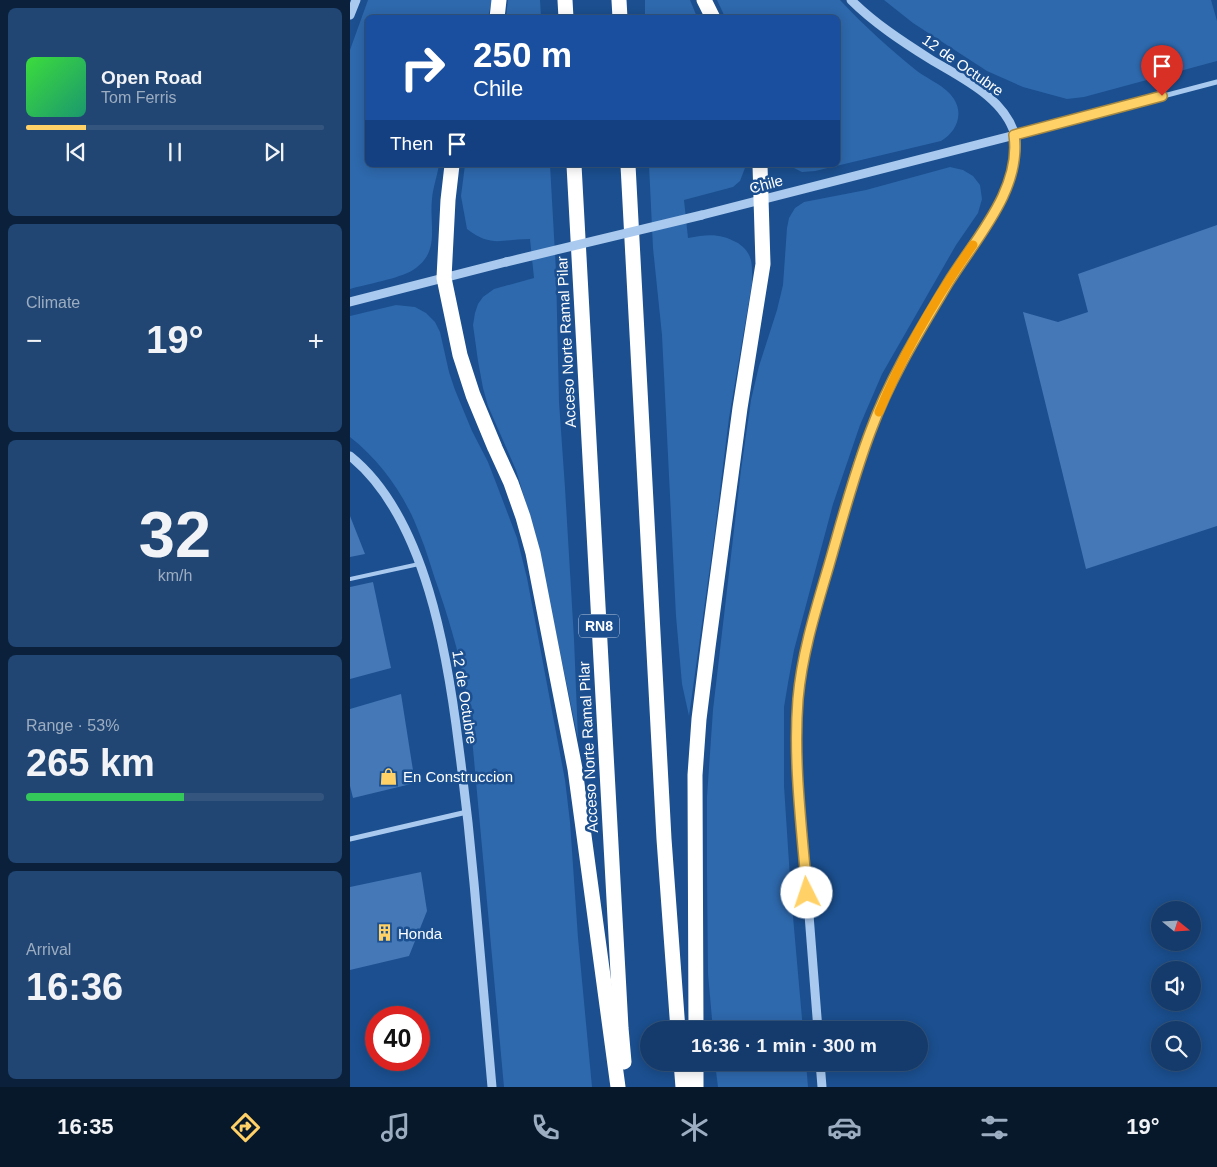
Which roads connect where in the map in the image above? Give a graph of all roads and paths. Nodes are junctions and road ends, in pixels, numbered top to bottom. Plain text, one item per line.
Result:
1 (356, 0) edge
2 (500, 0) edge
3 (565, 0) edge
4 (619, 0) edge
5 (704, 0) edge
6 (851, 0) edge
7 (350, 15) edge
8 (498, 15) edge
9 (566, 15) edge
10 (620, 15) edge
11 (712, 15) edge
12 (1217, 82) edge
13 (1014, 135) junction
14 (452, 167) edge
15 (574, 167) edge
16 (628, 167) edge
17 (760, 167) edge
18 (761, 200) junction
19 (444, 278) junction
20 (350, 302) edge
21 (350, 456) edge
22 (419, 564) junction
23 (350, 579) edge
24 (468, 812) junction
25 (350, 839) edge
26 (677, 1021) edge
27 (696, 1021) edge
28 (817, 1021) edge
29 (681, 1071) edge
30 (696, 1071) edge
31 (821, 1071) edge
32 (492, 1087) edge
33 (618, 1087) edge
34 (626, 1087) edge
35 (682, 1087) edge
36 (696, 1087) edge
37 (822, 1087) edge

1 - 7 street
2 - 8 highway
3 - 9 highway
4 - 10 highway
5 - 11 highway
6 - 13 street, 12 de Octubre
12 - 13 street, Chile
13 - 18 street, Chile
13 - 28 street, 12 de Octubre
14 - 19 highway
15 - 34 highway, Acceso Norte Ramal Pilar / RN8
16 - 26 highway
17 - 18 highway
18 - 19 street, Chile, bridge
18 - 27 highway
19 - 20 street, Chile
19 - 33 highway
21 - 22 street, 12 de Octubre
22 - 23 lane
22 - 24 street, 12 de Octubre
24 - 25 street
24 - 32 street, 12 de Octubre
29 - 35 highway
30 - 36 highway
31 - 37 street

